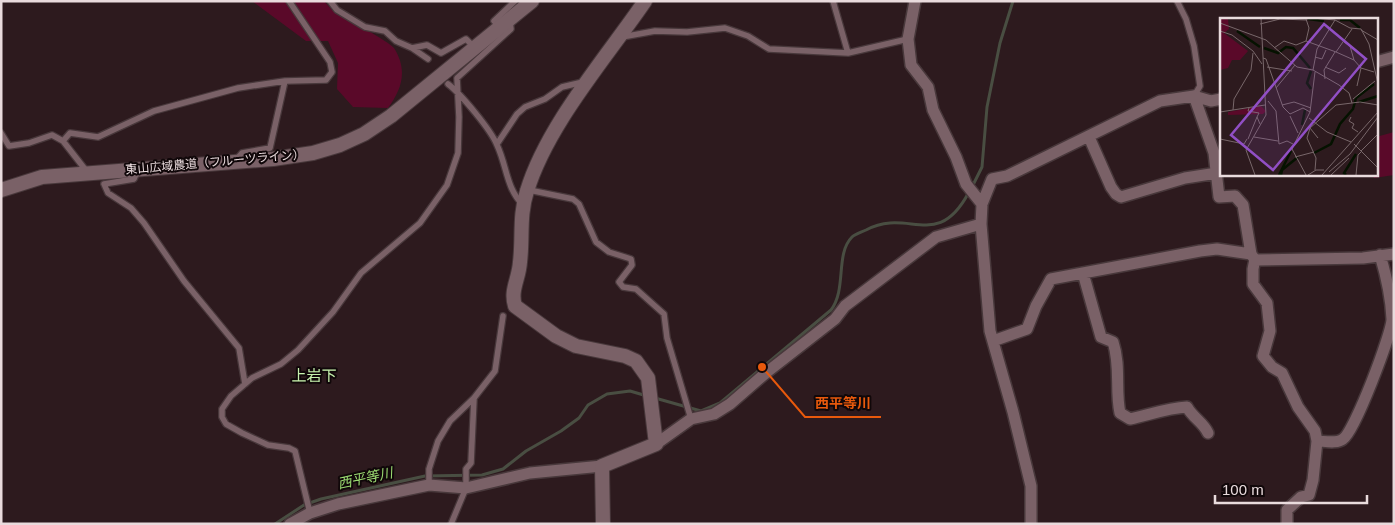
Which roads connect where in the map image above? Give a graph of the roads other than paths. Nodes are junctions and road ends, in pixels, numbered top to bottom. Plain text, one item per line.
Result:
1 (289, 1) edge
2 (330, 1) edge
3 (515, 1) edge
4 (532, 1) edge
5 (645, 1) edge
6 (833, 1) edge
7 (915, 1) edge
8 (1177, 1) edge
9 (504, 24) junction
10 (620, 37) junction
11 (908, 39) junction
12 (412, 48) junction
13 (475, 48) junction
14 (848, 53) junction
15 (1394, 57) edge
16 (428, 59) dead end
17 (1378, 61) edge
18 (588, 80) junction
19 (285, 82) junction
20 (448, 84) dead end
21 (457, 91) junction
22 (1194, 96) junction
23 (1220, 98) edge
24 (1, 133) edge
25 (1089, 137) junction
26 (63, 141) junction
27 (497, 144) junction
28 (234, 163) junction
29 (138, 170) junction
30 (88, 173) junction
31 (1216, 173) junction
32 (1, 190) edge
33 (527, 190) junction
34 (978, 200) junction
35 (523, 206) junction
36 (981, 224) junction
37 (1380, 254) junction
38 (1394, 254) edge
39 (1253, 257) junction
40 (1083, 273) junction
41 (503, 316) dead end
42 (993, 341) junction
43 (245, 384) junction
44 (474, 398) junction
45 (691, 417) junction
46 (1208, 433) dead end
47 (1317, 442) junction
48 (656, 444) junction
49 (602, 466) junction
50 (429, 484) junction
51 (466, 487) junction
52 (310, 512) junction
53 (290, 524) edge
54 (451, 524) edge
55 (603, 524) edge
56 (1031, 524) edge
57 (1287, 524) edge

1 - 19 lane
2 - 12 lane
3 - 9 lane
4 - 9 street, 東山広域農道（フルーツライン）
5 - 10 street
6 - 14 lane
7 - 11 street
8 - 22 lane
9 - 13 street, 東山広域農道（フルーツライン）
9 - 21 lane
10 - 14 lane
10 - 18 street
11 - 14 lane
11 - 34 street
12 - 13 lane
12 - 16 lane
13 - 28 street, 東山広域農道（フルーツライン）
15 - 17 street
18 - 27 lane
18 - 33 street
19 - 26 lane
19 - 28 lane
20 - 21 lane
21 - 27 lane
21 - 43 lane
22 - 23 street
22 - 25 street
22 - 31 street
24 - 26 lane
25 - 31 street
25 - 34 street
26 - 30 lane
27 - 35 lane
28 - 29 street, 東山広域農道（フルーツライン）
29 - 30 street, 東山広域農道（フルーツライン）
29 - 43 lane
30 - 32 street, 東山広域農道（フルーツライン）
31 - 39 street
33 - 35 street
33 - 45 lane
34 - 36 street
35 - 48 street
36 - 42 street
36 - 45 street
37 - 38 street
37 - 39 street
37 - 47 street
39 - 40 street
39 - 47 street
40 - 42 street
40 - 46 street
41 - 44 lane
42 - 56 street
43 - 52 lane
44 - 50 lane
44 - 51 lane
45 - 48 street
47 - 57 street
48 - 49 street
49 - 51 street
49 - 55 street
50 - 51 street
50 - 52 street
51 - 54 lane
52 - 53 street

